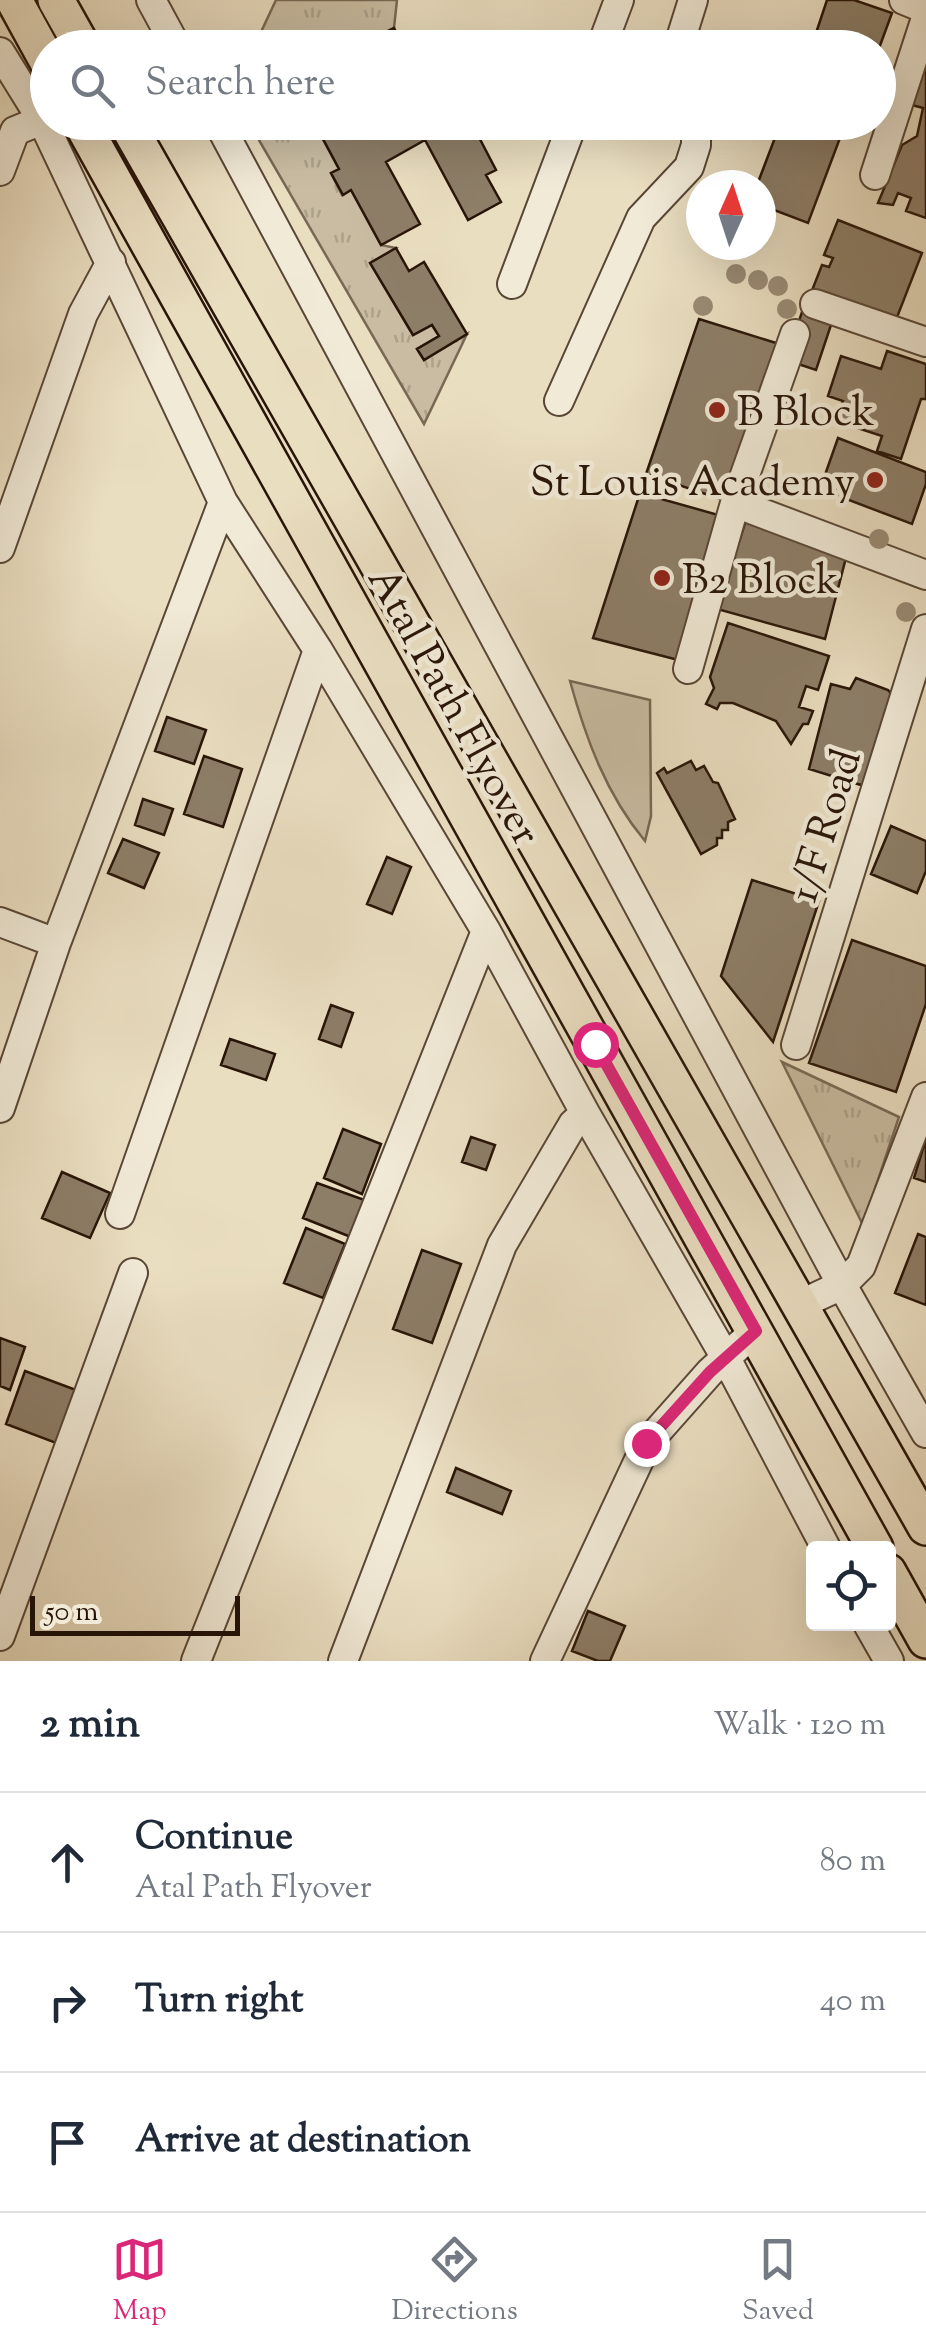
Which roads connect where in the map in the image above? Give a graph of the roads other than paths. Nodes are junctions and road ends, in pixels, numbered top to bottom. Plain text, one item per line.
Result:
1 (14, 0) edge
2 (56, 0) edge
3 (151, 0) edge
4 (619, 0) edge
5 (693, 0) edge
6 (904, 0) edge
7 (926, 9) edge
8 (926, 18) edge
9 (30, 30) edge
10 (73, 30) edge
11 (167, 30) edge
12 (608, 30) edge
13 (684, 30) edge
14 (0, 52) edge
15 (30, 101) edge
16 (896, 110) edge
17 (30, 125) edge
18 (52, 140) edge
19 (91, 140) edge
20 (136, 140) edge
21 (228, 140) edge
22 (566, 140) edge
23 (696, 140) edge
24 (886, 140) edge
25 (0, 171) edge
26 (875, 175) dead end
27 (111, 262) junction
28 (512, 284) dead end
29 (815, 304) dead end
30 (795, 334) dead end
31 (926, 342) edge
32 (559, 402) dead end
33 (223, 502) junction
34 (734, 503) junction
35 (0, 548) edge
36 (926, 575) edge
37 (926, 629) edge
38 (318, 650) junction
39 (688, 669) dead end
40 (0, 922) edge
41 (486, 930) junction
42 (56, 943) junction
43 (796, 1045) dead end
44 (926, 1096) edge
45 (0, 1108) edge
46 (585, 1113) junction
47 (120, 1214) dead end
48 (133, 1272) dead end
49 (842, 1285) junction
50 (801, 1304) junction
51 (756, 1331) junction
52 (727, 1360) junction
53 (926, 1433) edge
54 (926, 1527) edge
55 (822, 1541) edge
56 (871, 1541) edge
57 (896, 1586) edge
58 (872, 1631) edge
59 (0, 1636) edge
60 (926, 1640) edge
61 (196, 1661) edge
62 (342, 1661) edge
63 (545, 1661) edge
64 (889, 1661) edge

1 - 9 main road
2 - 10 main road
3 - 11 street
4 - 12 street
5 - 13 street
6 - 7 street
8 - 16 street
14 - 15 street
17 - 25 street
18 - 27 street
19 - 51 main road, Atal Path Flyover
20 - 50 main road, Atal Path Flyover
21 - 49 street
22 - 28 street
23 - 32 street
24 - 26 street
27 - 33 street
27 - 35 street
29 - 31 street
30 - 34 street
33 - 38 street
33 - 42 street
34 - 36 street
34 - 39 street
37 - 43 street, 1/F Road
38 - 41 street
38 - 47 street
40 - 42 street
41 - 46 street
41 - 61 street
42 - 45 street
44 - 49 street
46 - 52 street
46 - 62 street
48 - 59 street
49 - 50 street
49 - 53 street
50 - 54 main road, Atal Path Flyover
51 - 52 street
51 - 56 main road, Atal Path Flyover
52 - 55 street
52 - 63 street
57 - 60 main road
58 - 64 street

